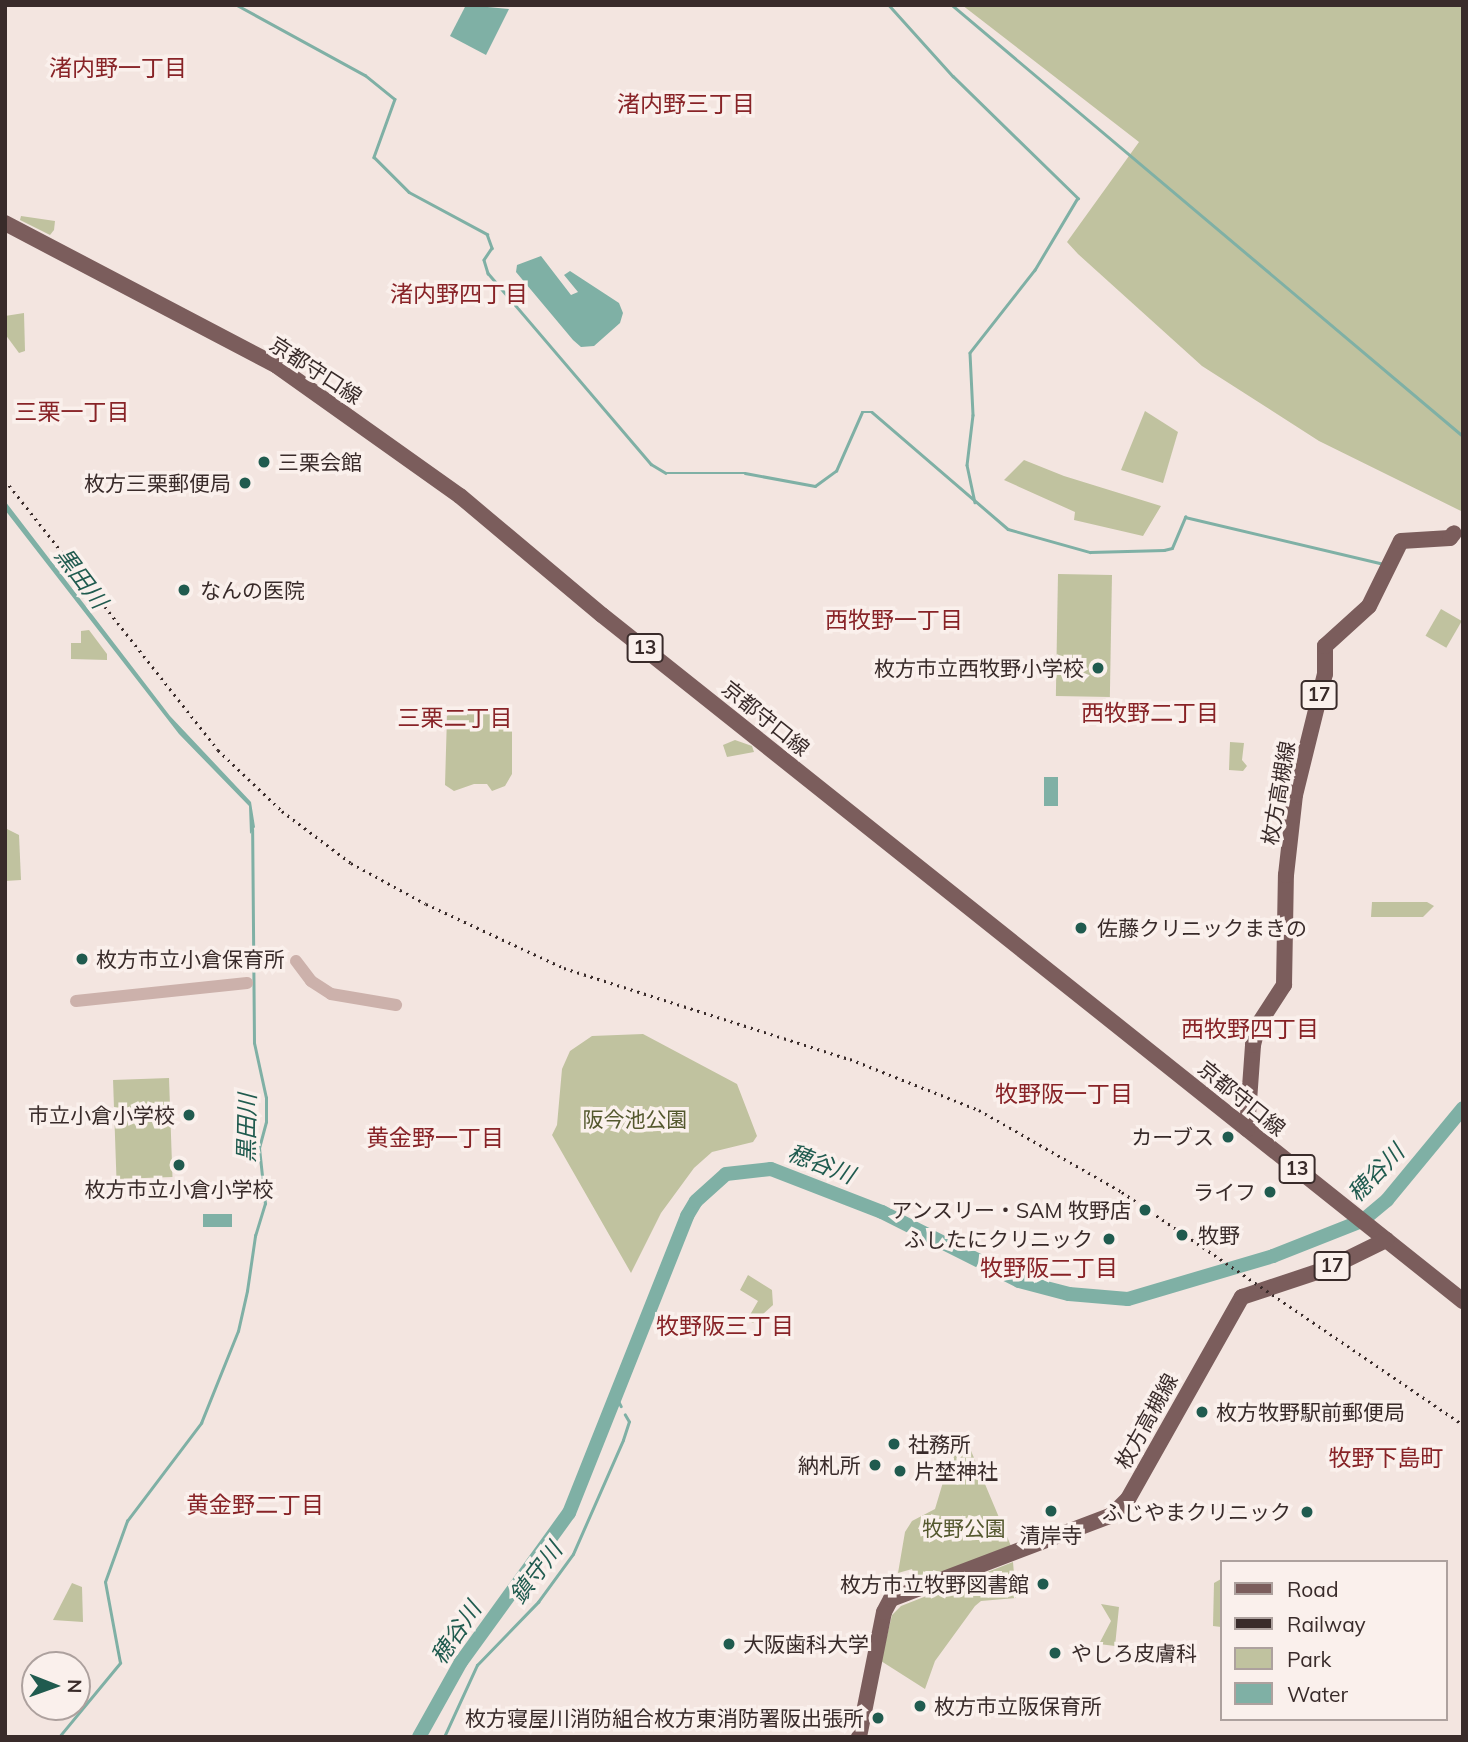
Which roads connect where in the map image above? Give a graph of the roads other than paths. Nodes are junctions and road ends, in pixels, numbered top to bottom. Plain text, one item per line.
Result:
1 (5, 223) edge
2 (1454, 533) dead end
3 (296, 961) dead end
4 (247, 983) dead end
5 (76, 1001) dead end
6 (396, 1005) dead end
7 (1247, 1129) junction
8 (1386, 1240) junction
9 (1463, 1301) edge
10 (859, 1737) edge

1 - 7 main road, 京都守口線 / 13
2 - 7 main road, 枚方高槻線 / 17
3 - 6 street
4 - 5 street
7 - 8 main road, 京都守口線 / 13
8 - 9 main road, 京都守口線 / 13
8 - 10 main road, 枚方高槻線 / 17

